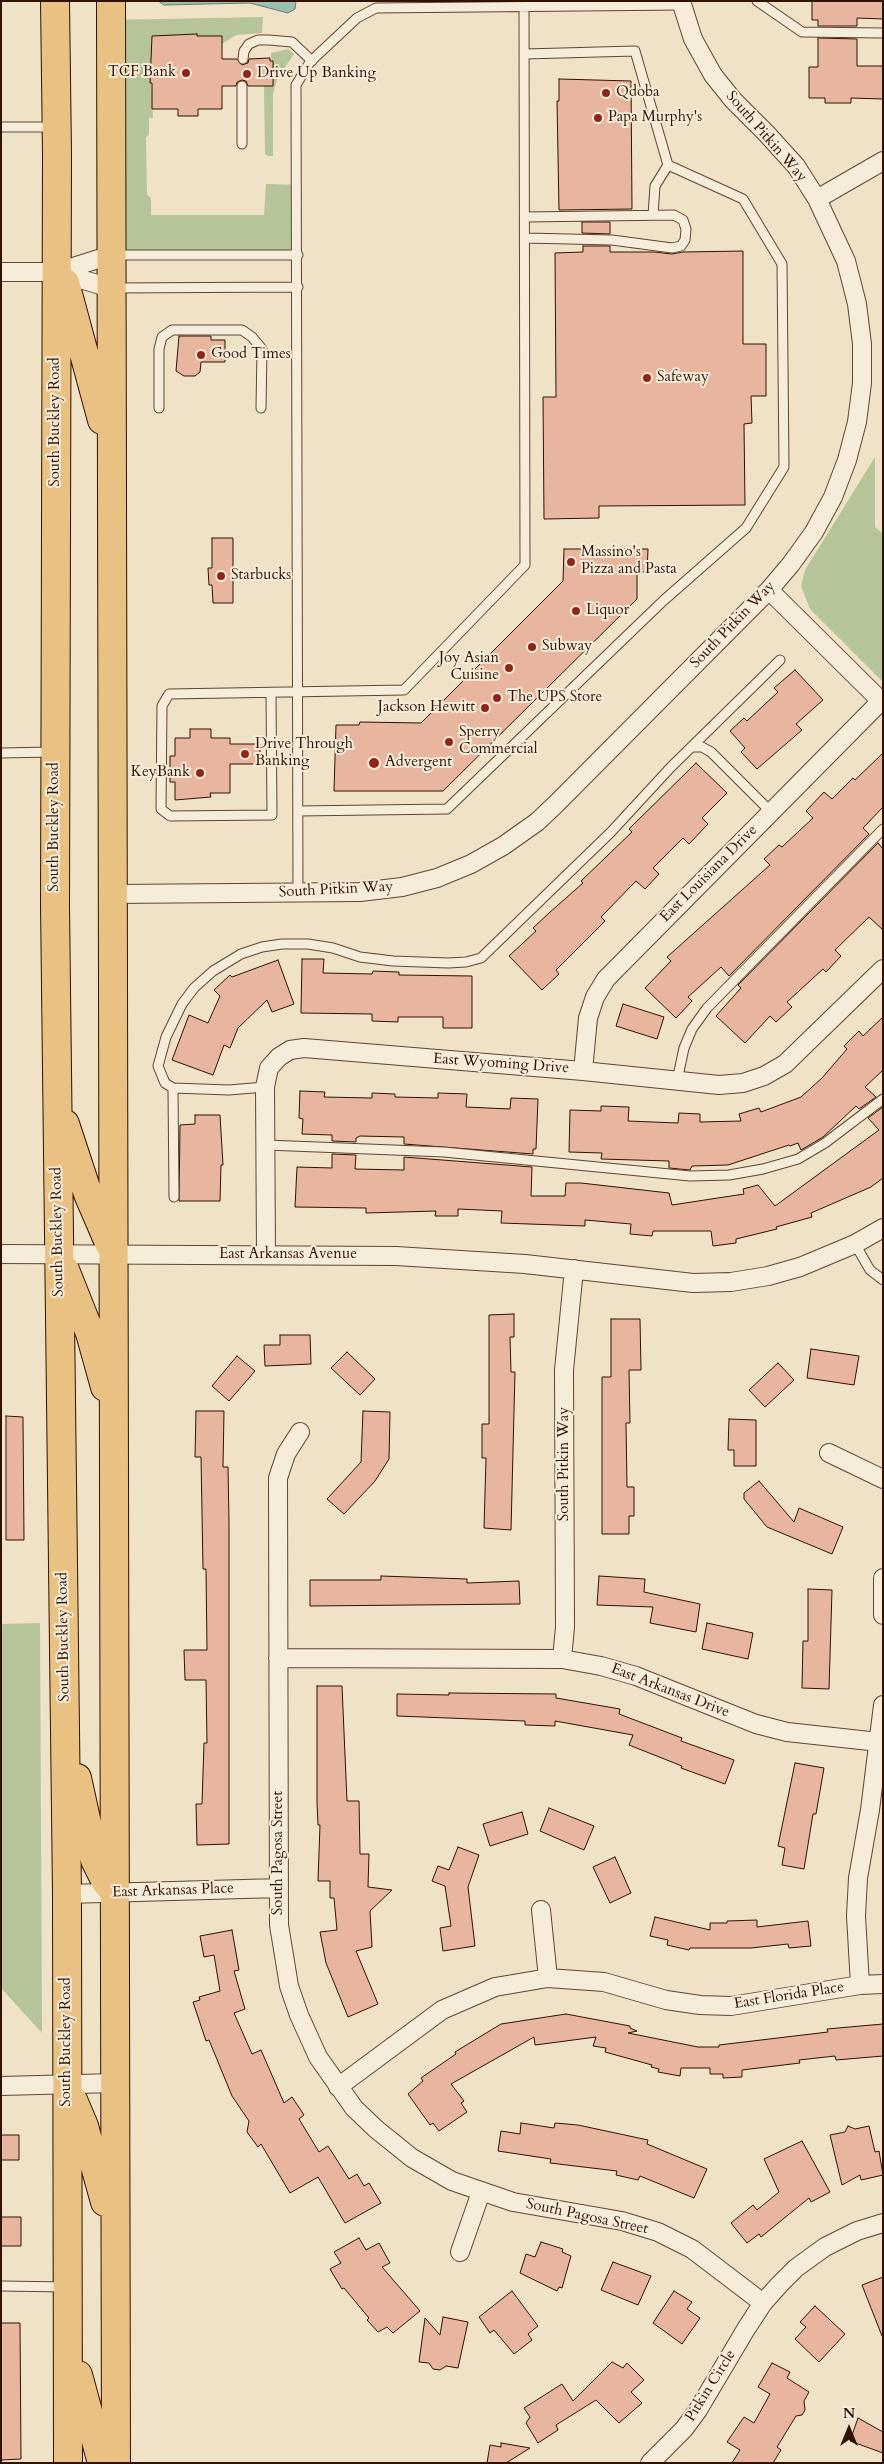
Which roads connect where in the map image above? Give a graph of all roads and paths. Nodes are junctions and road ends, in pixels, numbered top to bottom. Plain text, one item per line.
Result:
1 (55, 1) edge
2 (111, 1) edge
3 (757, 1) edge
4 (681, 3) edge
5 (426, 4) edge
6 (513, 5) edge
7 (524, 8) junction
8 (883, 33) edge
9 (525, 54) junction
10 (243, 59) dead end
11 (312, 61) junction
12 (242, 86) dead end
13 (1, 127) edge
14 (56, 127) junction
15 (242, 144) dead end
16 (883, 161) edge
17 (668, 165) junction
18 (817, 199) junction
19 (653, 215) junction
20 (525, 217) junction
21 (525, 238) junction
22 (298, 254) junction
23 (111, 255) junction
24 (1, 272) edge
25 (56, 272) junction
26 (111, 288) junction
27 (298, 288) junction
28 (159, 408) dead end
29 (261, 408) dead end
30 (112, 460) junction
31 (769, 590) junction
32 (780, 660) dead end
33 (298, 693) junction
34 (271, 694) junction
35 (882, 702) edge
36 (694, 747) junction
37 (1, 752) edge
38 (55, 752) junction
39 (298, 811) junction
40 (770, 812) junction
41 (883, 829) edge
42 (298, 893) junction
43 (113, 894) junction
44 (883, 969) edge
45 (583, 1071) junction
46 (677, 1080) junction
47 (265, 1087) junction
48 (173, 1088) junction
49 (57, 1098) junction
50 (883, 1099) edge
51 (266, 1145) junction
52 (174, 1197) dead end
53 (883, 1228) edge
54 (855, 1244) junction
55 (1, 1254) edge
56 (59, 1254) junction
57 (114, 1255) junction
58 (266, 1255) junction
59 (574, 1269) junction
60 (883, 1280) edge
61 (114, 1425) junction
62 (300, 1432) dead end
63 (829, 1452) dead end
64 (883, 1479) edge
65 (883, 1578) edge
66 (883, 1615) edge
67 (278, 1658) junction
68 (562, 1659) junction
69 (883, 1705) edge
70 (65, 1730) junction
71 (879, 1742) junction
72 (279, 1888) junction
73 (115, 1892) junction
74 (67, 1894) junction
75 (541, 1910) dead end
76 (548, 1978) junction
77 (883, 1984) edge
78 (860, 1985) junction
79 (116, 2083) junction
80 (67, 2085) junction
81 (1, 2086) edge
82 (338, 2087) junction
83 (481, 2192) junction
84 (883, 2223) edge
85 (116, 2247) junction
86 (460, 2252) dead end
87 (1, 2286) edge
88 (68, 2287) junction
89 (763, 2303) junction
90 (68, 2335) junction
91 (68, 2463) edge
92 (102, 2463) edge
93 (116, 2463) edge
94 (650, 2463) edge

1 - 14 main road, South Buckley Road
2 - 23 main road
3 - 8 lane
4 - 7 lane
4 - 18 street, South Pitkin Way
5 - 6 lane
5 - 11 lane
6 - 7 lane
7 - 9 lane
9 - 17 lane
9 - 20 lane
10 - 11 lane
11 - 22 lane
12 - 15 lane
13 - 14 lane
14 - 25 main road, South Buckley Road
16 - 18 street
17 - 19 lane
17 - 39 lane
18 - 31 street, South Pitkin Way
19 - 20 lane
19 - 21 lane
20 - 21 lane
21 - 33 lane
22 - 23 lane
22 - 27 lane
23 - 25 street
23 - 26 main road
24 - 25 street
25 - 26 street
25 - 30 main road
25 - 38 main road, South Buckley Road
26 - 27 lane
26 - 30 main road
27 - 33 lane
28 - 29 lane
30 - 43 main road
31 - 35 street
31 - 42 street, South Pitkin Way
32 - 36 lane
33 - 34 lane
33 - 39 lane
34 - 34 lane
35 - 40 street, East Louisiana Drive
36 - 40 lane
36 - 48 lane
37 - 38 lane
38 - 49 main road, South Buckley Road
39 - 42 lane
40 - 45 street, East Louisiana Drive
41 - 46 lane
42 - 43 street, South Pitkin Way
43 - 57 main road
44 - 46 street, East Wyoming Drive
45 - 46 street, East Wyoming Drive
45 - 47 street, East Wyoming Drive
47 - 48 lane
47 - 51 street, East Wyoming Drive
48 - 52 lane
49 - 56 main road, South Buckley Road
49 - 57 main road
50 - 51 lane
51 - 58 street, East Wyoming Drive
53 - 54 street, East Arkansas Avenue
54 - 59 street, East Arkansas Avenue
54 - 60 lane
55 - 56 street, East Arkansas Avenue
56 - 57 street, East Arkansas Avenue
56 - 61 main road
56 - 70 main road, South Buckley Road
57 - 58 street, East Arkansas Avenue
57 - 61 main road
58 - 59 street, East Arkansas Avenue
59 - 68 street, South Pitkin Way
61 - 73 main road
62 - 67 street, South Pagosa Street
63 - 64 street
65 - 66 street
67 - 68 street, East Arkansas Drive
67 - 72 street, South Pagosa Street
68 - 71 street, East Arkansas Drive
69 - 71 street
70 - 73 main road
70 - 74 main road, South Buckley Road
71 - 78 street
72 - 73 street, East Arkansas Place
72 - 82 street, South Pagosa Street
73 - 74 street, East Arkansas Place
73 - 79 main road
74 - 80 main road, South Buckley Road
75 - 76 street
76 - 78 street, East Florida Place
76 - 82 street, East Florida Place
77 - 78 street, East Florida Place
79 - 80 street
79 - 85 main road
80 - 81 street
80 - 85 main road
80 - 88 main road, South Buckley Road
82 - 83 street, South Pagosa Street
83 - 86 street
83 - 89 street, South Pagosa Street
84 - 89 street, Pitkin Circle
85 - 93 main road
87 - 88 lane
88 - 90 main road, South Buckley Road
89 - 94 street, Pitkin Circle
90 - 91 main road, South Buckley Road
90 - 92 main road

